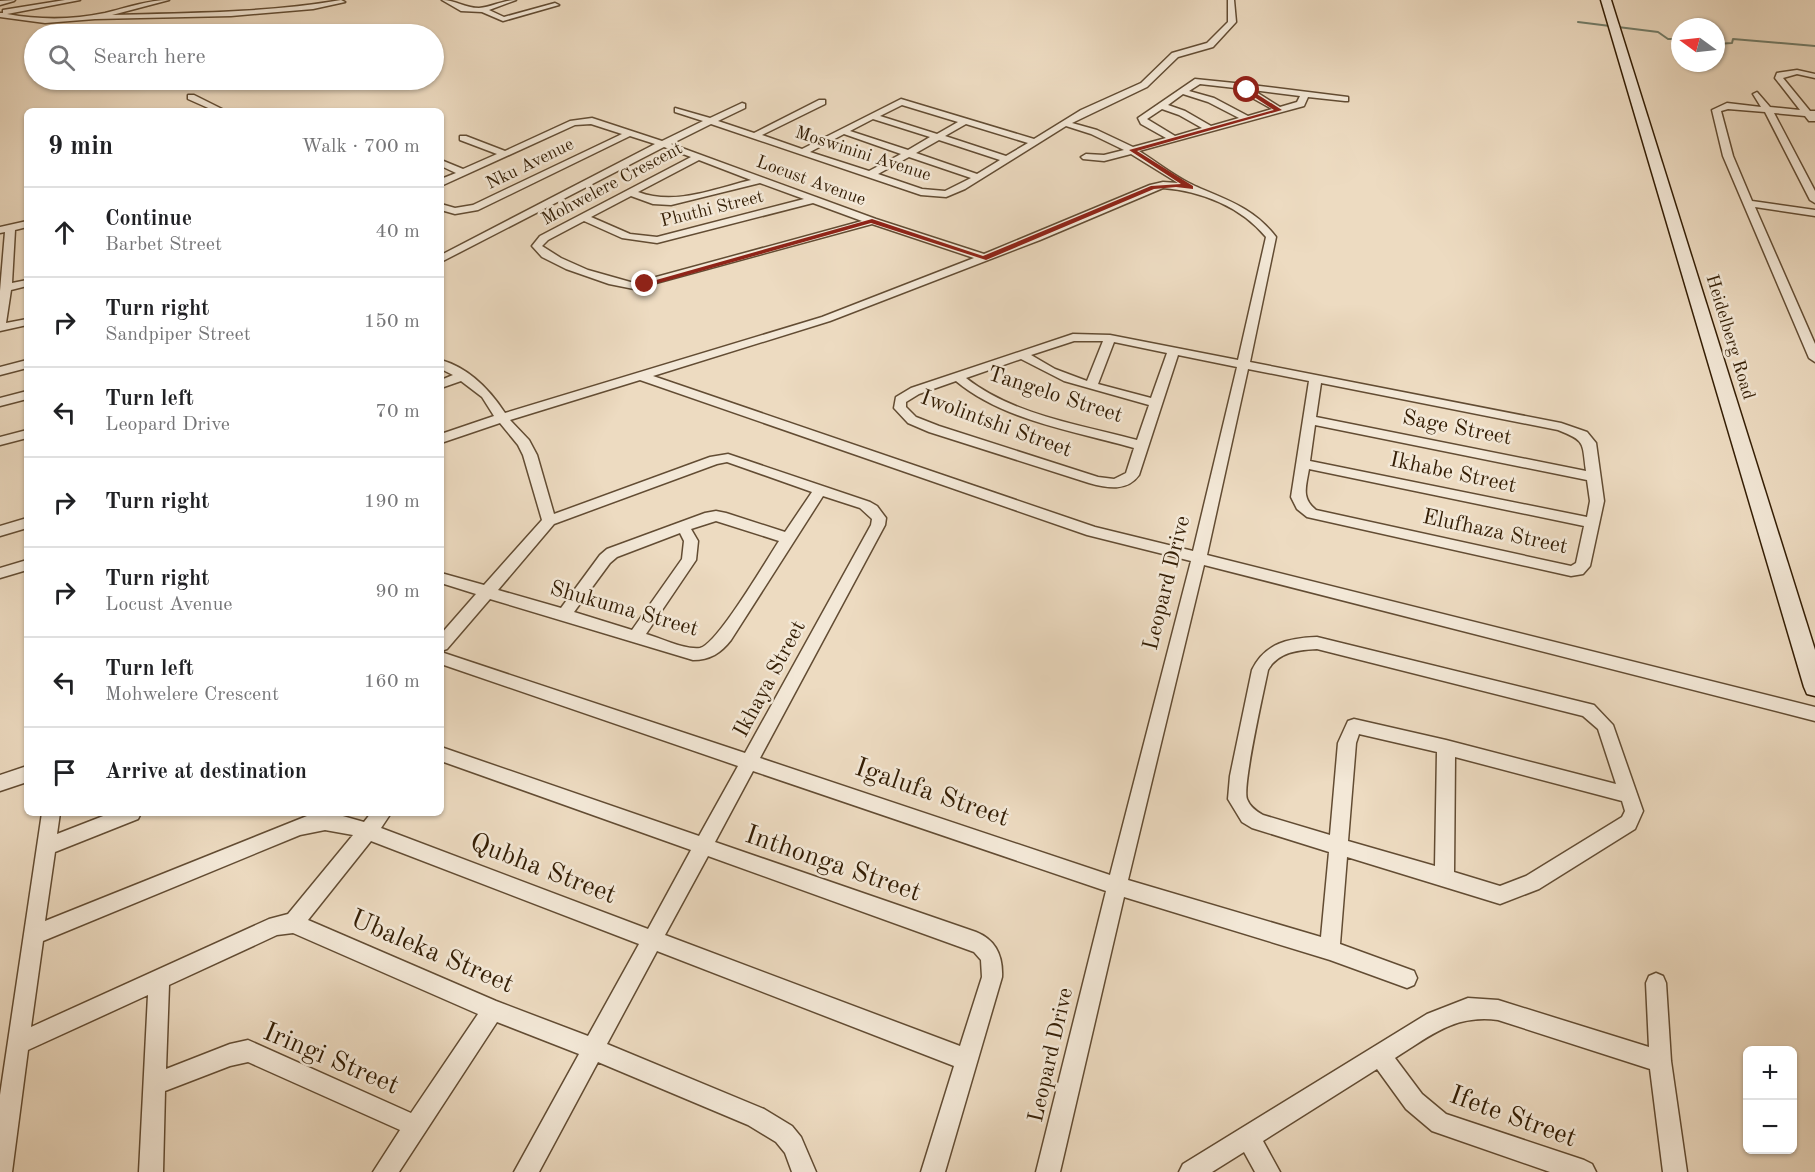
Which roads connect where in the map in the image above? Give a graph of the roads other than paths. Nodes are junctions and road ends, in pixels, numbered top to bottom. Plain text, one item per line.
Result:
1 (12, 0) edge
2 (77, 0) edge
3 (166, 0) edge
4 (445, 0) edge
5 (513, 0) edge
6 (1231, 0) edge
7 (1606, 0) edge
8 (344, 1) edge
9 (0, 3) edge
10 (555, 4) dead end
11 (480, 10) junction
12 (0, 14) edge
13 (98, 18) junction
14 (1815, 76) edge
15 (1246, 85) junction
16 (1181, 91) junction
17 (1309, 94) junction
18 (1756, 94) dead end
19 (191, 98) dead end
20 (1345, 99) dead end
21 (822, 102) dead end
22 (1160, 105) junction
23 (742, 106) dead end
24 (215, 108) edge
25 (678, 110) dead end
26 (1279, 110) junction
27 (1768, 110) junction
28 (1812, 114) edge
29 (872, 116) junction
30 (1247, 119) junction
31 (966, 121) junction
32 (711, 122) junction
33 (1064, 123) junction
34 (1815, 124) edge
35 (1210, 129) junction
36 (842, 131) junction
37 (630, 134) junction
38 (754, 136) junction
39 (938, 137) junction
40 (464, 138) dead end
41 (1174, 139) junction
42 (1035, 142) junction
43 (663, 144) junction
44 (1132, 150) junction
45 (802, 152) junction
46 (907, 153) junction
47 (505, 154) junction
48 (699, 157) junction
49 (1086, 157) dead end
50 (1006, 159) junction
51 (444, 164) edge
52 (464, 173) junction
53 (870, 175) junction
54 (978, 177) junction
55 (761, 180) junction
56 (444, 182) edge
57 (1190, 187) junction
58 (631, 193) junction
59 (815, 199) junction
60 (1815, 200) edge
61 (1749, 203) junction
62 (444, 207) edge
63 (1815, 213) edge
64 (585, 218) junction
65 (872, 221) junction
66 (24, 225) edge
67 (5, 229) edge
68 (444, 258) edge
69 (984, 258) junction
70 (24, 284) edge
71 (6, 288) junction
72 (24, 323) edge
73 (0, 327) edge
74 (1110, 338) junction
75 (1812, 346) edge
76 (1173, 352) junction
77 (1022, 354) junction
78 (1815, 358) edge
79 (24, 365) edge
80 (444, 366) edge
81 (1244, 366) junction
82 (0, 371) edge
83 (463, 376) junction
84 (641, 376) junction
85 (958, 377) junction
86 (1315, 380) junction
87 (444, 383) edge
88 (1092, 384) junction
89 (24, 396) edge
90 (0, 402) edge
91 (1155, 403) junction
92 (502, 418) junction
93 (1311, 420) junction
94 (24, 435) edge
95 (444, 438) edge
96 (0, 441) edge
97 (1143, 446) junction
98 (1305, 464) junction
99 (1594, 477) junction
100 (820, 490) junction
101 (549, 521) junction
102 (1592, 523) junction
103 (24, 524) edge
104 (683, 526) junction
105 (0, 531) edge
106 (787, 538) junction
107 (1199, 557) junction
108 (24, 566) edge
109 (0, 573) edge
110 (444, 579) edge
111 (488, 593) junction
112 (564, 615) junction
113 (636, 636) junction
114 (444, 642) edge
115 (444, 659) edge
116 (1815, 687) edge
117 (1815, 714) edge
118 (1446, 747) junction
119 (444, 755) edge
120 (750, 762) junction
121 (24, 775) edge
122 (0, 783) edge
123 (1629, 795) junction
124 (51, 816) edge
125 (124, 816) edge
126 (380, 816) edge
127 (368, 831) junction
128 (46, 847) junction
129 (704, 848) junction
130 (1338, 848) junction
131 (1443, 878) junction
132 (1117, 886) junction
133 (293, 923) junction
134 (32, 936) junction
135 (652, 941) junction
136 (1330, 950) junction
137 (1407, 978) dead end
138 (159, 981) junction
139 (1656, 984) dead end
140 (493, 1010) junction
141 (18, 1044) junction
142 (594, 1049) junction
143 (1381, 1055) junction
144 (968, 1060) junction
145 (1660, 1062) junction
146 (155, 1084) junction
147 (416, 1126) junction
148 (1248, 1137) junction
149 (0, 1172) edge
150 (151, 1172) edge
151 (385, 1172) edge
152 (526, 1172) edge
153 (804, 1172) edge
154 (933, 1172) edge
155 (1048, 1172) edge
156 (1191, 1172) edge
157 (1268, 1172) edge
158 (1584, 1172) edge
159 (1675, 1172) edge

1 - 9 street
2 - 12 street
3 - 13 street
4 - 11 street
5 - 11 street
6 - 33 street, Moswinini Avenue
7 - 116 main road, Heidelberg Road
8 - 13 street
10 - 11 street
12 - 13 street
14 - 28 street
15 - 16 street
15 - 17 street
15 - 26 street
16 - 22 street
16 - 30 street
17 - 20 street
17 - 26 street
18 - 27 street
19 - 24 street
21 - 38 street
22 - 35 street
22 - 41 street
23 - 32 street
25 - 32 street, Moswinini Avenue
26 - 30 street
27 - 28 street
27 - 60 street
27 - 61 street
28 - 34 street
29 - 31 street
29 - 36 street
29 - 39 street
30 - 35 street
31 - 39 street
31 - 42 street
32 - 38 street, Moswinini Avenue
32 - 43 street
33 - 42 street, Moswinini Avenue
33 - 44 street, Leopard Drive
35 - 41 street
36 - 45 street
36 - 46 street
37 - 43 street, Locust Avenue
37 - 47 street, Locust Avenue
37 - 62 street, Nku Avenue
38 - 45 street, Moswinini Avenue
39 - 46 street
39 - 50 street
40 - 47 street
41 - 44 street
42 - 50 street, Moswinini Avenue
43 - 48 street, Locust Avenue
43 - 68 street
44 - 49 street
44 - 57 street, Leopard Drive
45 - 53 street, Moswinini Avenue
46 - 53 street
46 - 54 street
47 - 52 street
48 - 55 street, Locust Avenue
48 - 58 street, Mohwelere Crescent
50 - 54 street, Moswinini Avenue
51 - 52 street
52 - 56 street
53 - 54 street, Moswinini Avenue
55 - 58 street
55 - 59 street, Locust Avenue
57 - 69 street
57 - 81 street, Leopard Drive
58 - 64 street, Mohwelere Crescent
59 - 64 street, Phuthi Street
59 - 65 street, Locust Avenue
61 - 63 street
61 - 75 street
64 - 65 street, Mohwelere Crescent
65 - 69 street, Locust Avenue
66 - 67 street
67 - 71 street
69 - 84 street
70 - 71 street
71 - 73 street
72 - 73 street
74 - 76 street, Iwolintshi Street
74 - 77 street, Iwolintshi Street
74 - 88 street
75 - 78 street
76 - 81 street, Iwolintshi Street
76 - 91 street, Iwolintshi Street
77 - 85 street, Iwolintshi Street
77 - 88 street
79 - 82 street
80 - 83 street
81 - 86 street, Elufhaza Street
81 - 107 street, Leopard Drive
83 - 87 street
83 - 92 street
84 - 92 street
84 - 107 street
85 - 97 street, Tangelo Street
85 - 97 street, Iwolintshi Street
86 - 93 street, Elufhaza Street
86 - 99 street, Elufhaza Street
88 - 91 street
89 - 90 street
91 - 97 street, Iwolintshi Street
92 - 95 street
92 - 101 street
93 - 98 street, Elufhaza Street
93 - 99 street, Sage Street
94 - 96 street
98 - 102 street, Ikhabe Street
98 - 102 street, Elufhaza Street
99 - 102 street, Elufhaza Street
100 - 101 street, Ikhaya Street
100 - 106 street, Shukuma Street
100 - 120 street, Ikhaya Street
101 - 111 street
103 - 105 street
104 - 106 street
104 - 112 street
104 - 113 street
106 - 113 street, Shukuma Street
107 - 117 street
107 - 132 street, Leopard Drive
108 - 109 street
110 - 111 street, Shukuma Street
111 - 112 street, Shukuma Street
111 - 114 street
112 - 113 street, Shukuma Street
115 - 120 street, Igalufa Street
118 - 123 street
118 - 130 street
118 - 131 street
119 - 129 street, Inthonga Street
120 - 129 street, Ikhaya Street
120 - 132 street, Igalufa Street
121 - 122 street
123 - 130 street
123 - 131 street
124 - 128 street
125 - 128 street
126 - 127 street
127 - 133 street
127 - 134 street, Qubha Street
127 - 135 street, Qubha Street
128 - 134 street
129 - 135 street, Ikhaya Street
129 - 144 street, Inthonga Street
130 - 131 street
130 - 136 street
132 - 136 street, Igalufa Street
132 - 155 street, Leopard Drive
133 - 138 street
133 - 140 street, Ubaleka Street
134 - 141 street
135 - 142 street, Ikhaya Street
135 - 144 street, Qubha Street
136 - 137 street, Igalufa Street
138 - 141 street
138 - 146 street
139 - 145 street
140 - 142 street, Ubaleka Street
140 - 147 street
141 - 149 street
142 - 152 street, Ikhaya Street
142 - 153 street, Ubaleka Street
143 - 145 street
143 - 148 street
143 - 158 street, Ifete Street
144 - 154 street, Inthonga Street
145 - 159 street
146 - 147 street, Iringi Street
146 - 150 street
147 - 151 street
148 - 156 street
148 - 157 street

